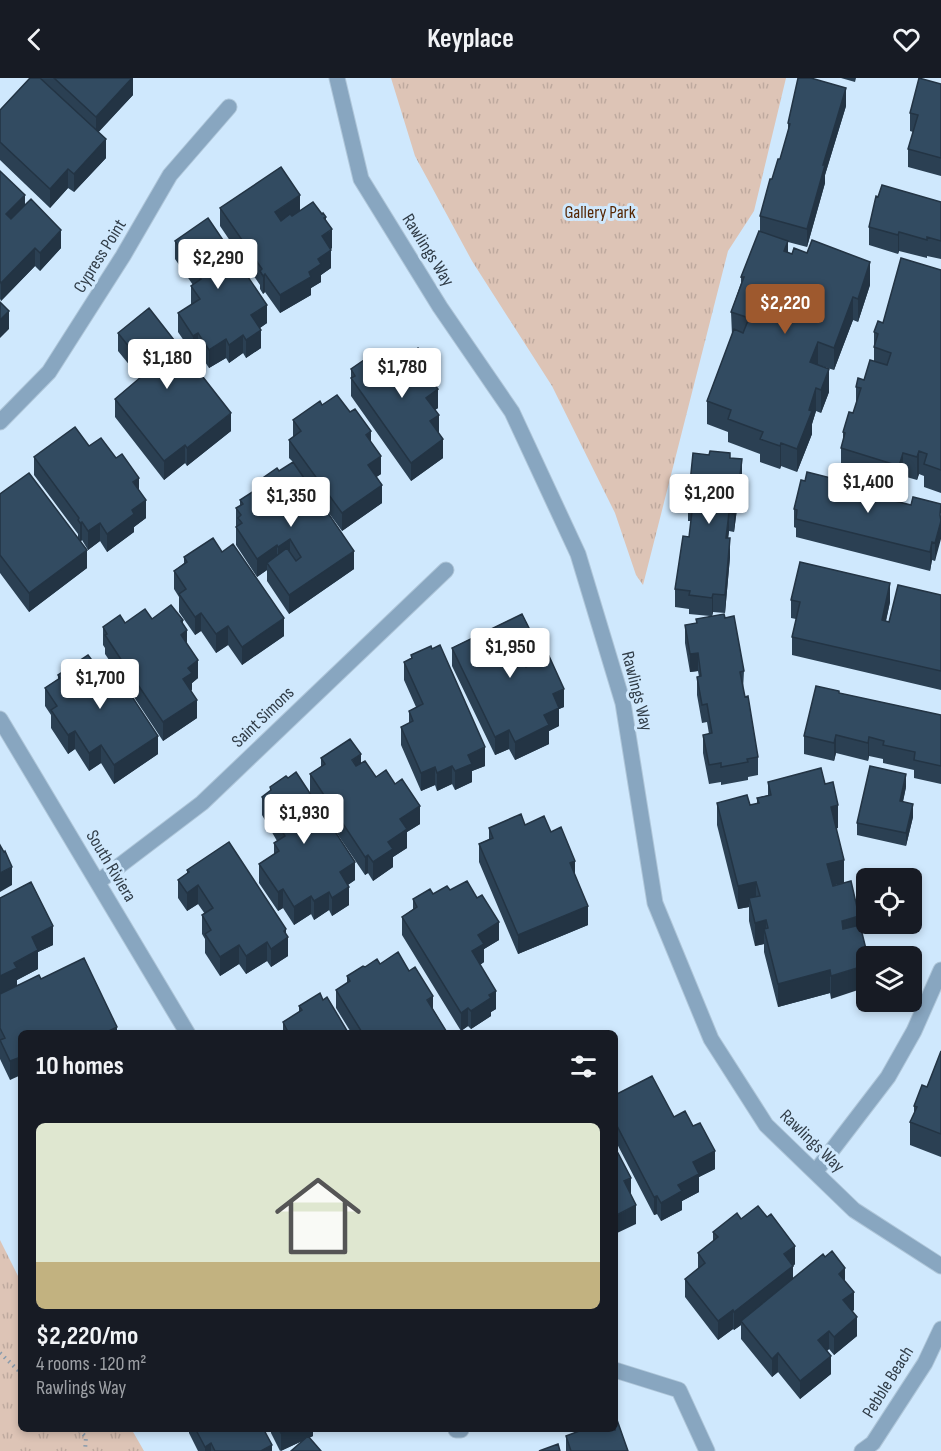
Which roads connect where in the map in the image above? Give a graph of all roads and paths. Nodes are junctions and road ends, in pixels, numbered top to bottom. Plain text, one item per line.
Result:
1 (337, 78) edge
2 (229, 107) dead end
3 (0, 422) edge
4 (446, 570) dead end
5 (0, 719) edge
6 (98, 882) junction
7 (941, 970) edge
8 (186, 1030) edge
9 (816, 1171) junction
10 (941, 1266) edge
11 (941, 1329) edge
12 (0, 1353) edge
13 (18, 1370) edge
14 (618, 1371) edge
15 (81, 1432) edge
16 (85, 1451) edge
17 (707, 1451) edge
18 (862, 1451) edge

1 - 9 street, Rawlings Way
2 - 3 street, Cypress Point
4 - 6 street, Saint Simons
5 - 6 street, South Riviera
6 - 8 street, South Riviera
7 - 9 street
9 - 10 street, Rawlings Way
11 - 18 street, Pebble Beach
12 - 13 path
14 - 17 street
15 - 16 path

